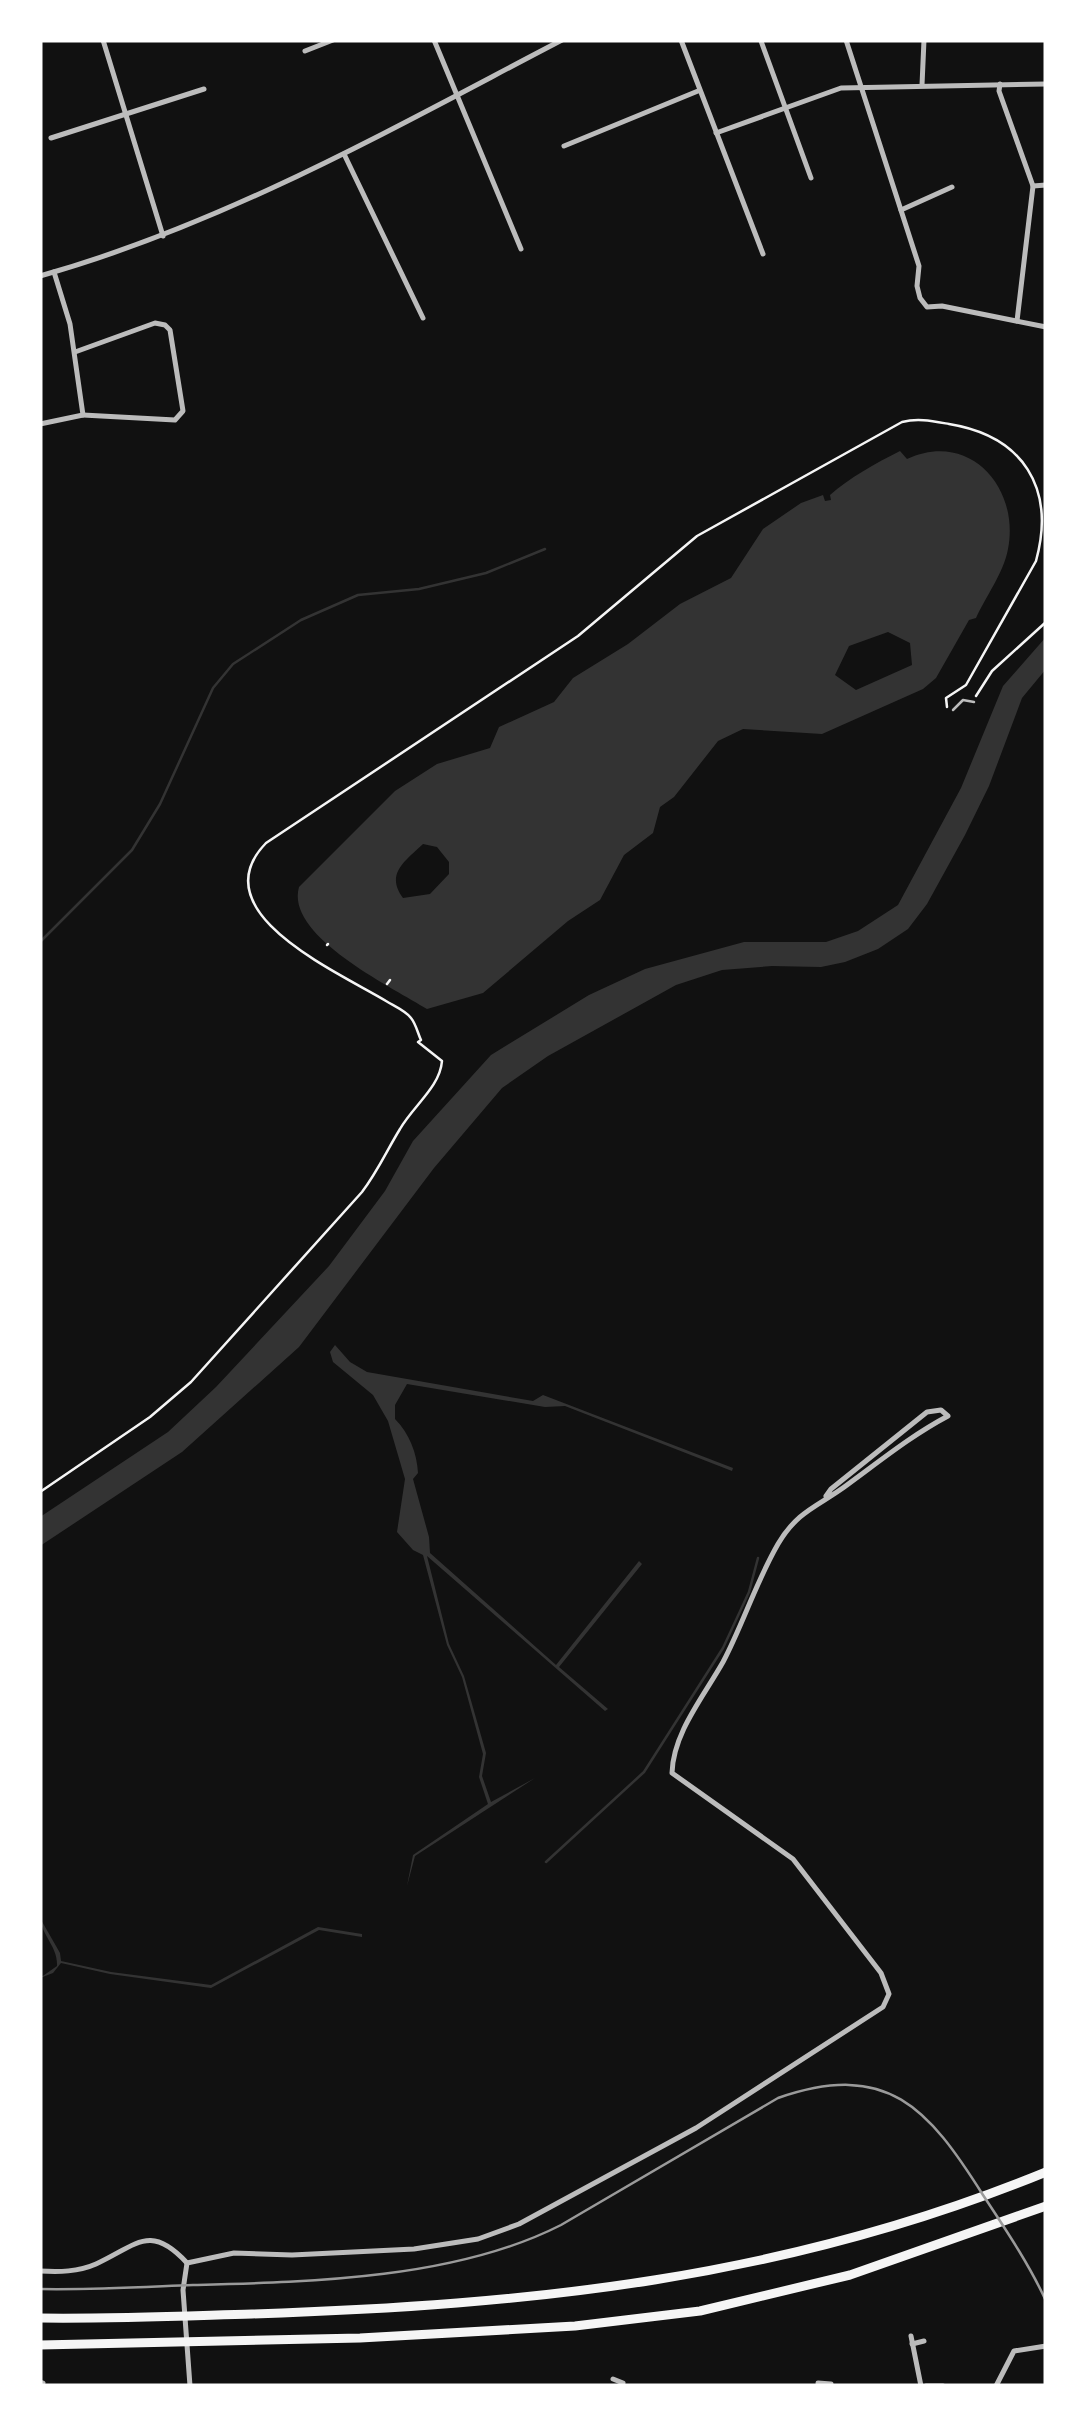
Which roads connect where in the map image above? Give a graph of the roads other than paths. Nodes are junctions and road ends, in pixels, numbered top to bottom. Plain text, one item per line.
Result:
1 (103, 40) edge
2 (332, 40) edge
3 (434, 40) edge
4 (562, 40) edge
5 (681, 40) edge
6 (846, 40) edge
7 (924, 40) edge
8 (761, 41) edge
9 (305, 52) dead end
10 (1000, 84) junction
11 (1046, 84) edge
12 (922, 85) junction
13 (861, 88) junction
14 (204, 89) dead end
15 (698, 91) junction
16 (456, 95) junction
17 (787, 108) junction
18 (125, 114) junction
19 (716, 134) junction
20 (51, 138) dead end
21 (564, 146) dead end
22 (344, 154) junction
23 (812, 178) dead end
24 (1046, 185) edge
25 (1033, 186) junction
26 (952, 187) dead end
27 (901, 210) junction
28 (163, 236) junction
29 (522, 249) dead end
30 (763, 254) dead end
31 (54, 272) junction
32 (40, 276) edge
33 (424, 318) dead end
34 (1017, 321) junction
35 (1046, 327) edge
36 (75, 352) junction
37 (83, 415) junction
38 (40, 424) edge
39 (974, 702) road end
40 (954, 710) road end
41 (826, 1496) junction
42 (1046, 2172) edge
43 (1046, 2206) edge
44 (187, 2263) junction
45 (40, 2271) edge
46 (40, 2318) edge
47 (911, 2336) dead end
48 (924, 2341) dead end
49 (912, 2344) junction
50 (40, 2345) edge
51 (1046, 2346) edge
52 (834, 2374) dead end
53 (612, 2378) dead end
54 (624, 2382) edge
55 (190, 2384) edge
56 (818, 2384) dead end
57 (831, 2385) edge
58 (923, 2386) edge
59 (943, 2386) edge
60 (996, 2386) edge

1 - 18 street
2 - 9 street
3 - 16 street
4 - 16 street
5 - 15 street
6 - 13 street
7 - 12 street
8 - 17 street
10 - 11 street
10 - 12 street
10 - 25 street
12 - 13 street
13 - 17 street
13 - 27 street
14 - 18 street
15 - 19 street
15 - 21 street
16 - 22 street
16 - 29 street
17 - 19 street
17 - 23 street
18 - 20 street
18 - 28 street
19 - 30 street
22 - 28 street
22 - 33 street
24 - 25 street
25 - 34 street
26 - 27 street
27 - 34 street
28 - 31 street
31 - 32 street
31 - 36 street
34 - 35 street
36 - 37 street
36 - 37 street
37 - 38 street
39 - 40 lane
41 - 41 street
41 - 44 street
42 - 46 highway
43 - 50 highway
44 - 45 street
44 - 55 street
47 - 49 street
48 - 49 street
49 - 58 street
51 - 60 street
52 - 57 street
53 - 54 street
56 - 57 street
58 - 59 street

